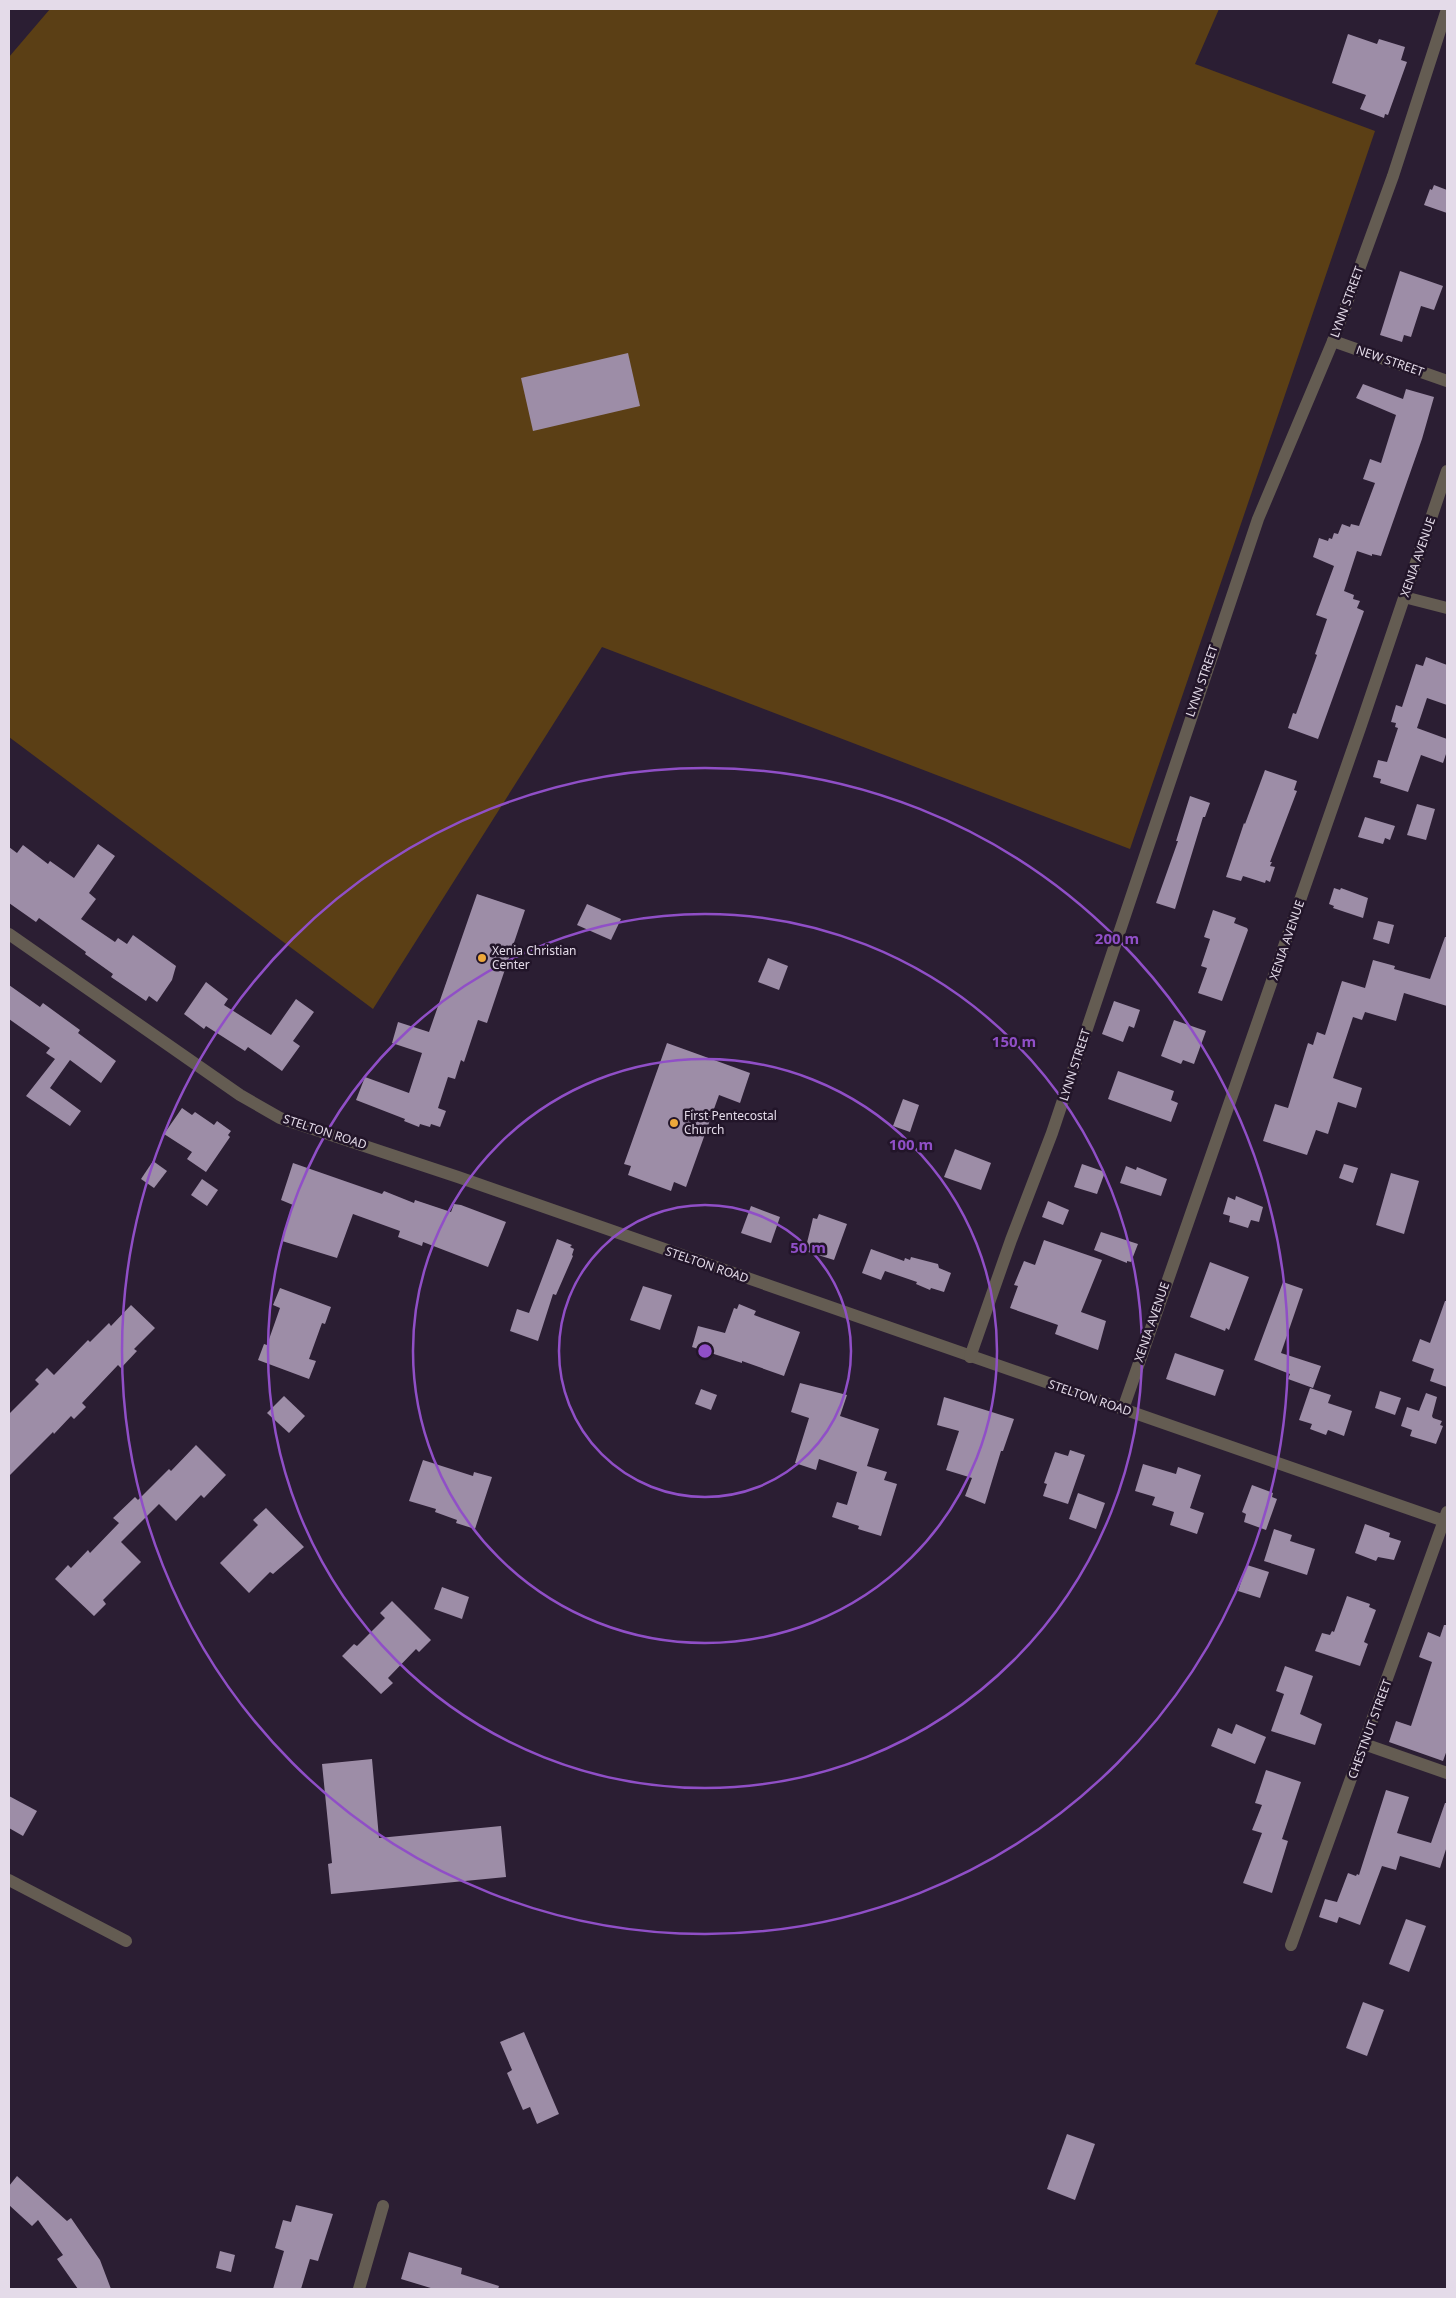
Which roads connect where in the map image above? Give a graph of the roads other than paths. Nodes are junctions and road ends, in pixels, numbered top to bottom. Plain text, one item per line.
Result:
1 (1447, 9) edge
2 (1332, 341) junction
3 (1447, 381) edge
4 (1447, 471) edge
5 (1404, 597) junction
6 (1447, 608) edge
7 (9, 934) edge
8 (970, 1357) junction
9 (1123, 1408) junction
10 (1446, 1516) edge
11 (1364, 1744) junction
12 (1447, 1772) edge
13 (9, 1880) edge
14 (126, 1941) dead end
15 (1291, 1944) dead end
16 (383, 2206) dead end
17 (359, 2289) edge

1 - 2 street, LYNN STREET
2 - 3 street, NEW STREET
2 - 8 street, LYNN STREET
4 - 5 street, XENIA AVENUE
5 - 6 street
5 - 9 street, XENIA AVENUE
7 - 8 street, STELTON ROAD
8 - 9 street, STELTON ROAD
9 - 10 street, STELTON ROAD
10 - 11 street, CHESTNUT STREET
11 - 12 street
11 - 15 street, CHESTNUT STREET
13 - 14 street
16 - 17 street

